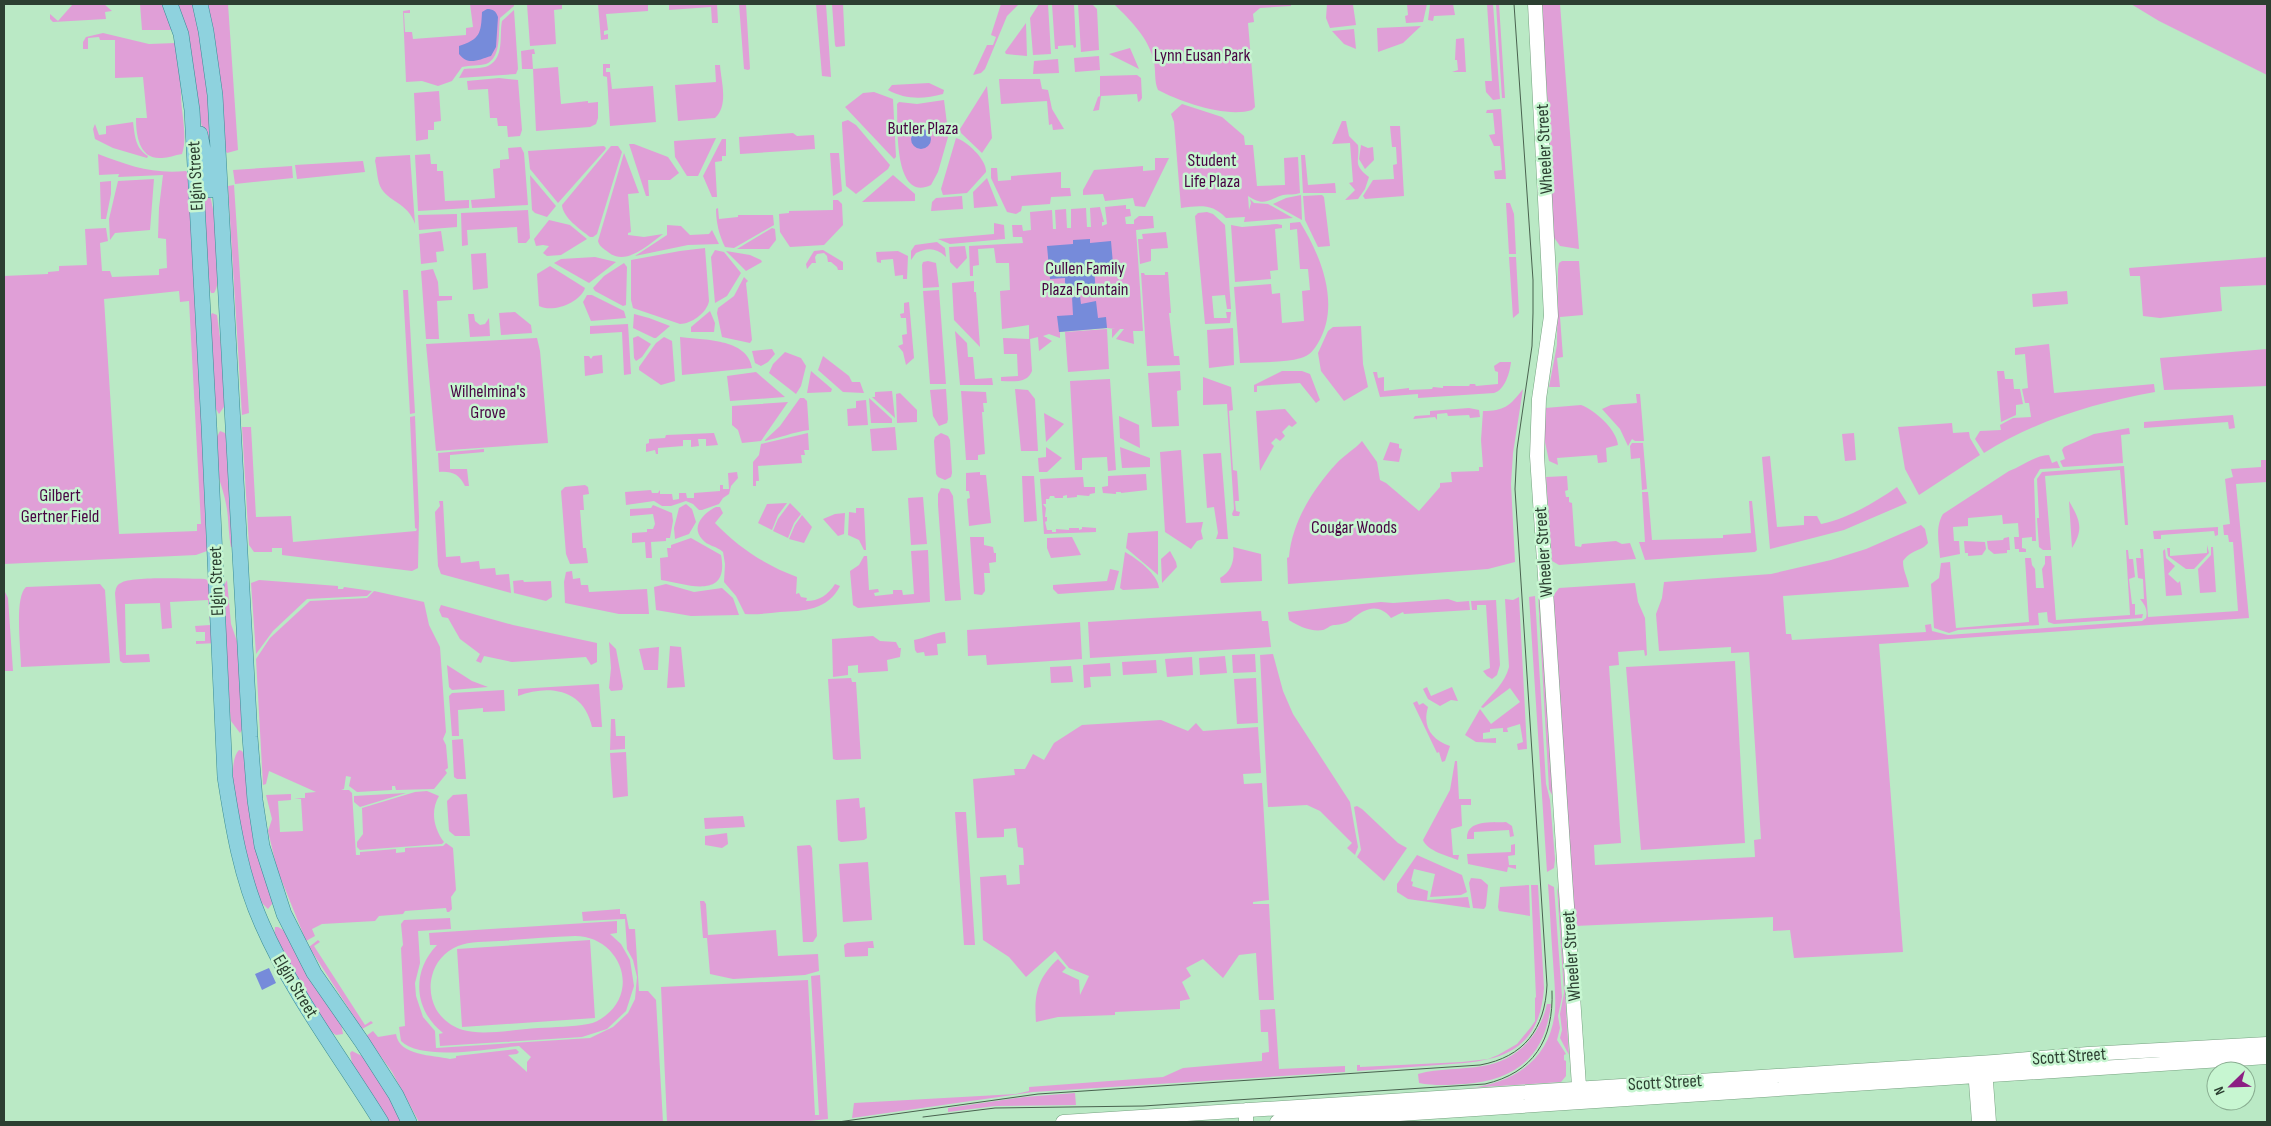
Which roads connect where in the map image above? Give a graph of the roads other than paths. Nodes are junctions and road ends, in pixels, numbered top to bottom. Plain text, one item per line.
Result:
1 (170, 4) edge
2 (200, 4) edge
3 (1535, 4) edge
4 (192, 110) junction
5 (221, 227) junction
6 (226, 300) junction
7 (201, 302) junction
8 (234, 424) junction
9 (209, 426) junction
10 (250, 737) junction
11 (223, 739) junction
12 (2267, 1044) edge
13 (2267, 1057) edge
14 (1980, 1069) junction
15 (1579, 1094) junction
16 (1353, 1114) edge
17 (1246, 1116) edge
18 (1122, 1120) edge
19 (381, 1122) edge
20 (410, 1122) edge
21 (1063, 1122) edge
22 (1277, 1122) edge
23 (1979, 1122) edge
24 (1989, 1122) edge

1 - 4 main road, Elgin Street
2 - 5 main road, Elgin Street
3 - 15 main road, Wheeler Street
4 - 5 main road
4 - 7 main road, Elgin Street
5 - 6 main road, Elgin Street
6 - 7 main road
6 - 8 main road, Elgin Street
7 - 9 main road, Elgin Street
8 - 9 main road
8 - 10 main road, Elgin Street
9 - 11 main road, Elgin Street
10 - 11 main road
10 - 20 main road, Elgin Street
11 - 19 main road, Elgin Street
12 - 14 main road, Scott Street
13 - 14 main road, Scott Street
14 - 15 main road, Scott Street
14 - 23 main road
14 - 24 main road
15 - 16 main road, Scott Street
16 - 17 main road, Scott Street
16 - 22 main road, Scott Street
17 - 18 main road, Scott Street
18 - 21 main road, Scott Street

